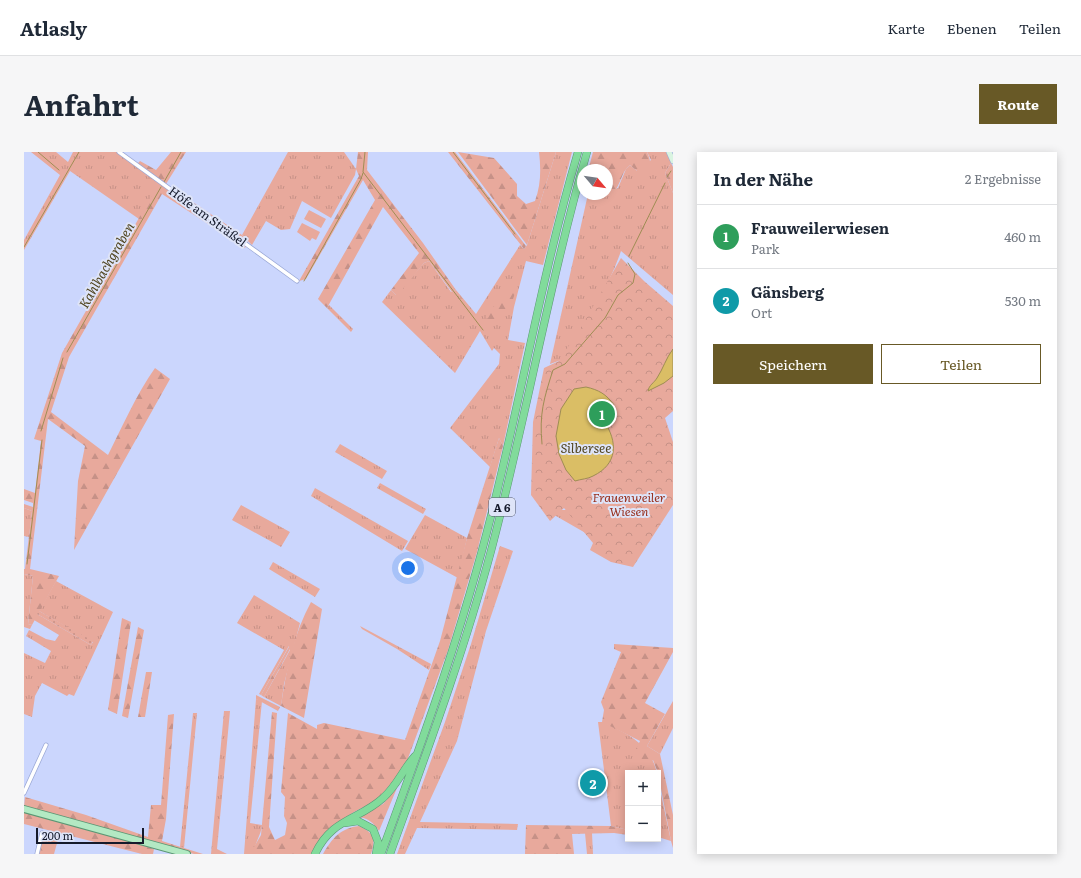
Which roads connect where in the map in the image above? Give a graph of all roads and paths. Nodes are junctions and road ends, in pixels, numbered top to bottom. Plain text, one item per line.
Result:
1 (119, 152) edge
2 (578, 152) edge
3 (587, 152) edge
4 (669, 152) edge
5 (673, 161) edge
6 (297, 281) dead end
7 (46, 745) dead end
8 (419, 751) junction
9 (24, 793) edge
10 (24, 809) edge
11 (339, 825) junction
12 (42, 833) dead end
13 (136, 840) junction
14 (37, 854) edge
15 (174, 854) edge
16 (187, 854) edge
17 (315, 854) edge
18 (376, 854) edge
19 (381, 854) edge
20 (390, 854) edge

1 - 6 street, Höfe am Sträßel
2 - 8 highway, A 6
3 - 20 highway, A 6
4 - 5 main road
7 - 9 street
8 - 11 highway
8 - 19 highway, A 6
10 - 13 main road
11 - 17 highway
11 - 18 highway
12 - 14 street
13 - 15 main road
13 - 16 main road

